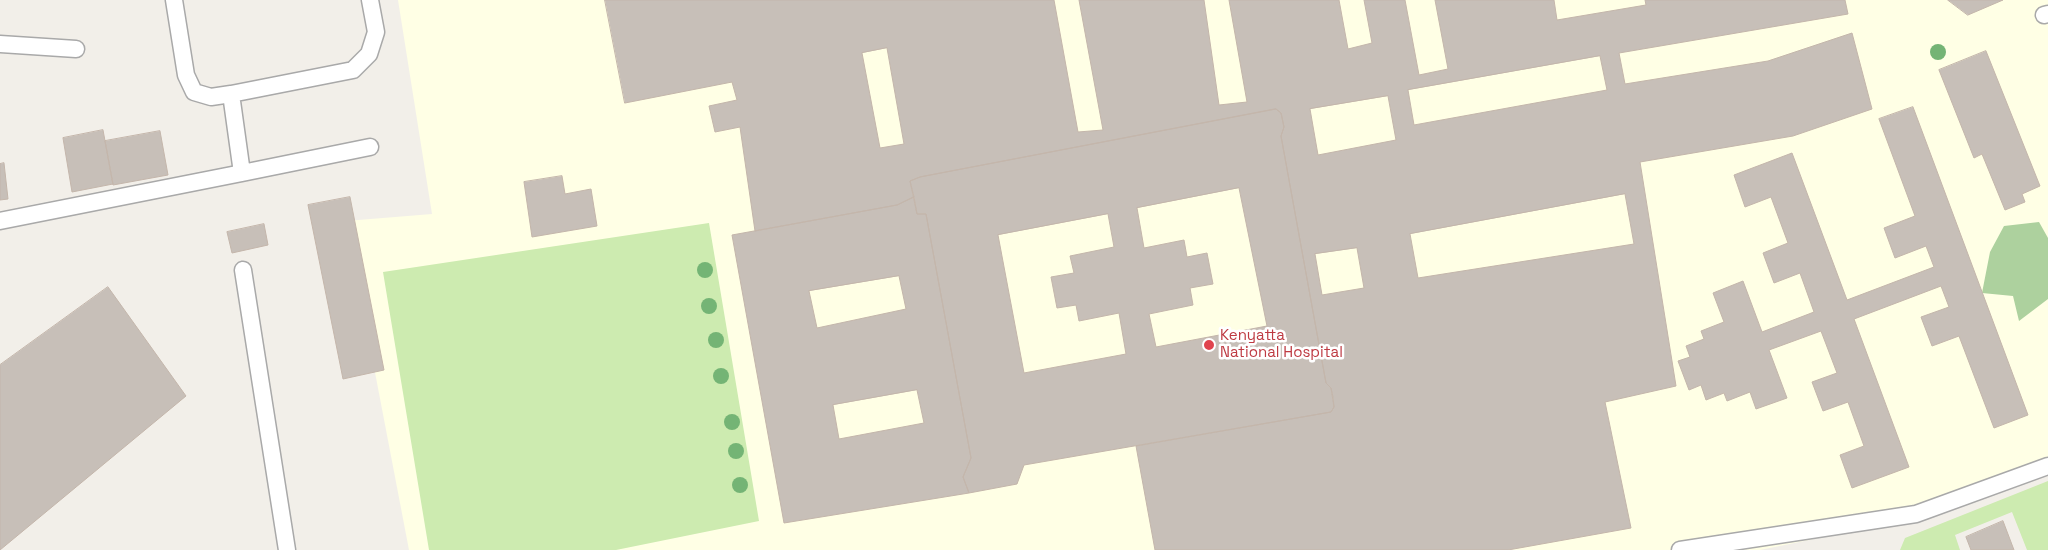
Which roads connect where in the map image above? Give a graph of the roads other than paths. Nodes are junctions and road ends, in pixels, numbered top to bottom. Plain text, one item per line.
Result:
1 (174, 0) edge
2 (370, 0) edge
3 (0, 44) edge
4 (76, 49) dead end
5 (230, 94) junction
6 (370, 147) dead end
7 (242, 173) junction
8 (0, 221) edge
9 (243, 270) dead end
10 (2048, 466) edge
11 (287, 550) edge
12 (1680, 550) edge

1 - 5 lane
2 - 5 lane
3 - 4 lane
5 - 7 lane
6 - 7 lane
7 - 8 lane
9 - 11 lane
10 - 12 lane

